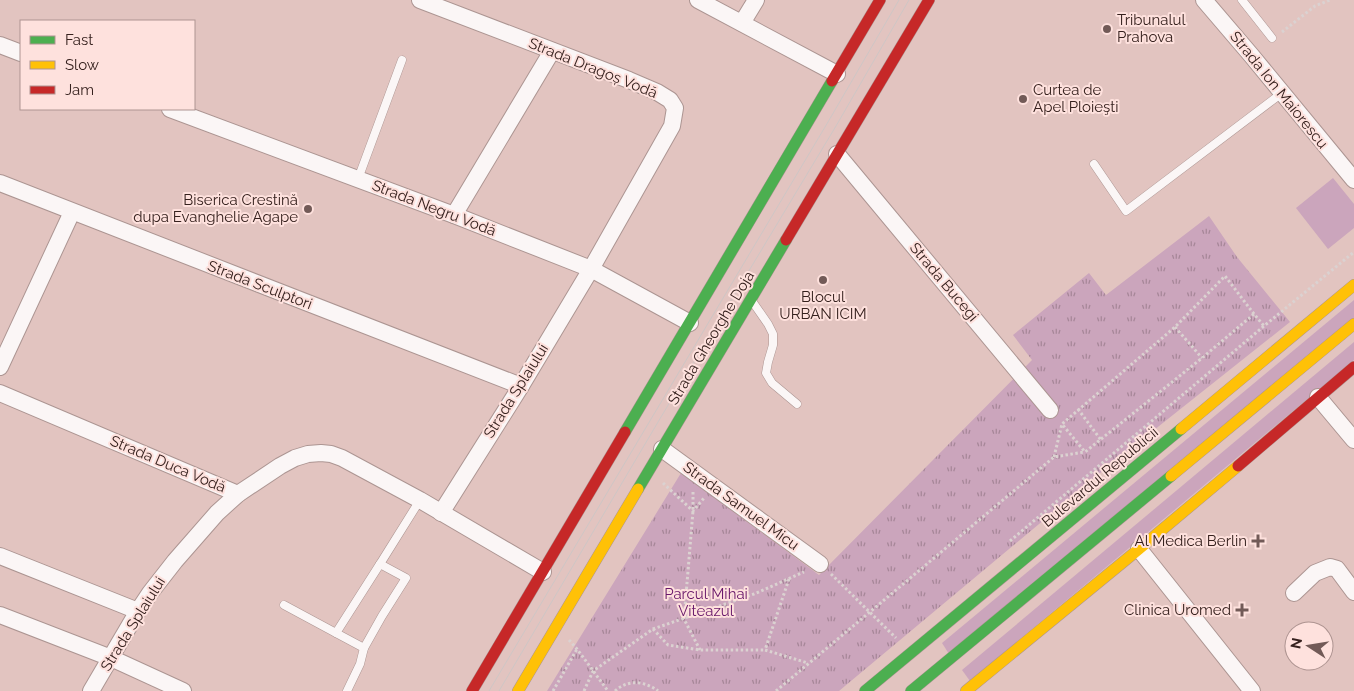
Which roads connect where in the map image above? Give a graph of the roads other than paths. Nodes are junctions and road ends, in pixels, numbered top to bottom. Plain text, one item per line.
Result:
1 (420, 0) edge
2 (698, 0) edge
3 (756, 0) edge
4 (880, 0) edge
5 (929, 0) edge
6 (1204, 0) edge
7 (1242, 0) edge
8 (742, 23) junction
9 (1272, 38) road end
10 (0, 44) edge
11 (552, 51) junction
12 (20, 53) edge
13 (402, 60) dead end
14 (837, 74) junction
15 (1282, 93) junction
16 (173, 110) edge
17 (837, 154) junction
18 (1094, 164) dead end
19 (358, 179) junction
20 (1354, 180) edge
21 (0, 183) edge
22 (72, 212) junction
23 (454, 216) junction
24 (591, 269) junction
25 (1354, 286) edge
26 (751, 300) junction
27 (690, 323) junction
28 (1354, 324) edge
29 (0, 367) edge
30 (1354, 367) edge
31 (520, 386) junction
32 (0, 393) edge
33 (1318, 396) junction
34 (797, 404) dead end
35 (1050, 410) dead end
36 (1354, 440) edge
37 (662, 449) junction
38 (238, 494) junction
39 (420, 500) junction
40 (441, 513) junction
41 (1139, 549) junction
42 (0, 556) edge
43 (380, 564) junction
44 (820, 564) road end
45 (543, 572) junction
46 (1354, 592) edge
47 (1294, 593) dead end
48 (284, 605) dead end
49 (138, 611) junction
50 (0, 614) edge
51 (336, 633) junction
52 (364, 648) junction
53 (111, 658) junction
54 (91, 691) edge
55 (183, 691) edge
56 (347, 691) edge
57 (472, 691) edge
58 (518, 691) edge
59 (864, 691) edge
60 (911, 691) edge
61 (966, 691) edge
62 (1252, 691) edge

1 - 11 street, Strada Dragoș Vodă
2 - 8 street
3 - 8 street
4 - 14 main road, Strada Gheorghe Doja
5 - 17 main road, Strada Gheorghe Doja
6 - 15 street, Strada Ion Maiorescu
7 - 9 lane
8 - 14 street
10 - 12 street
11 - 23 street
11 - 24 street, Strada Dragoș Vodă
13 - 19 lane
14 - 27 main road, Strada Gheorghe Doja
15 - 18 lane
15 - 20 street, Strada Ion Maiorescu
16 - 19 street, Strada Negru Vodă
17 - 26 main road, Strada Gheorghe Doja
17 - 35 street, Strada Bucegi
19 - 23 street, Strada Negru Vodă
21 - 22 street, Strada Sculptori
22 - 29 street
22 - 31 street, Strada Sculptori
23 - 24 street, Strada Negru Vodă
24 - 27 street, Strada Negru Vodă
24 - 31 street, Strada Splaiului
25 - 59 main road, Bulevardul Republicii
26 - 34 lane
26 - 37 main road, Strada Gheorghe Doja
27 - 45 main road, Strada Gheorghe Doja
28 - 60 main road
30 - 33 main road
31 - 40 street, Strada Splaiului
32 - 38 street, Strada Duca Vodă
33 - 36 street
33 - 41 main road
37 - 44 street, Strada Samuel Micu
37 - 58 main road, Strada Gheorghe Doja
38 - 39 street, Strada Duca Vodă
38 - 49 street, Strada Splaiului
39 - 40 street, Strada Duca Vodă
39 - 43 lane
40 - 45 street, Strada Duca Vodă
41 - 61 main road
41 - 62 street
42 - 49 street
43 - 51 lane
43 - 52 lane
45 - 57 main road, Strada Gheorghe Doja
46 - 47 street
48 - 51 lane
49 - 53 street, Strada Splaiului
50 - 53 street
51 - 52 lane
52 - 56 lane
53 - 54 street, Strada Splaiului
53 - 55 street

